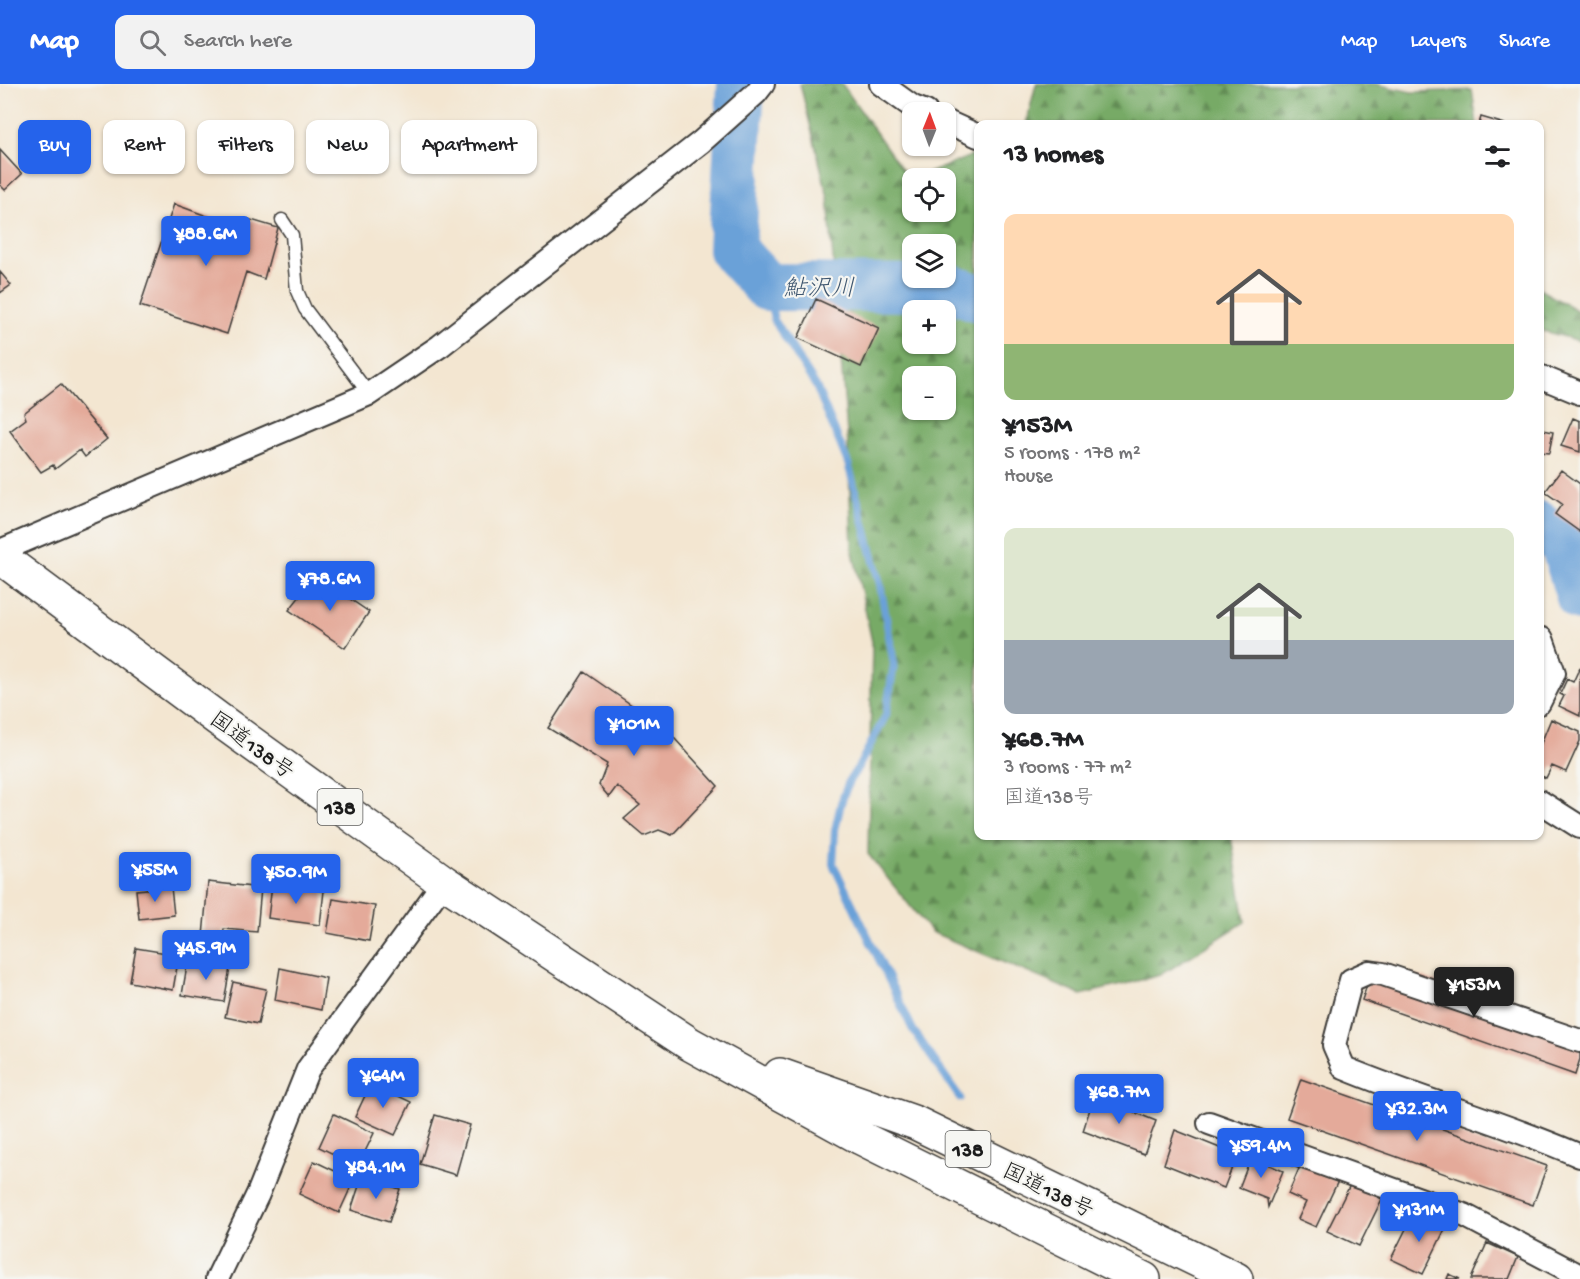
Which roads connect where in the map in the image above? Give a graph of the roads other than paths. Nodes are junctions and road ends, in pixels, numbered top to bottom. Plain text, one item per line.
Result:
1 (881, 84) edge
2 (760, 89) edge
3 (906, 102) edge
4 (956, 126) edge
5 (974, 134) edge
6 (282, 220) dead end
7 (1544, 378) edge
8 (1580, 393) edge
9 (369, 394) junction
10 (0, 551) edge
11 (0, 557) edge
12 (1544, 645) edge
13 (1544, 693) edge
14 (1544, 804) edge
15 (1580, 827) edge
16 (444, 882) junction
17 (1580, 1041) edge
18 (690, 1044) junction
19 (1209, 1123) dead end
20 (1580, 1156) edge
21 (1580, 1276) edge
22 (217, 1279) edge
23 (1144, 1279) edge
24 (1236, 1279) edge

1 - 3 street
2 - 9 street
4 - 5 street
6 - 9 lane
7 - 8 street
9 - 10 street
11 - 16 highway, 国道138号 / 138
12 - 13 street
14 - 15 street
16 - 18 highway, 国道138号 / 138
16 - 22 street
17 - 20 street
18 - 23 highway, 国道138号 / 138
18 - 24 highway, 国道138号 / 138
19 - 21 street

